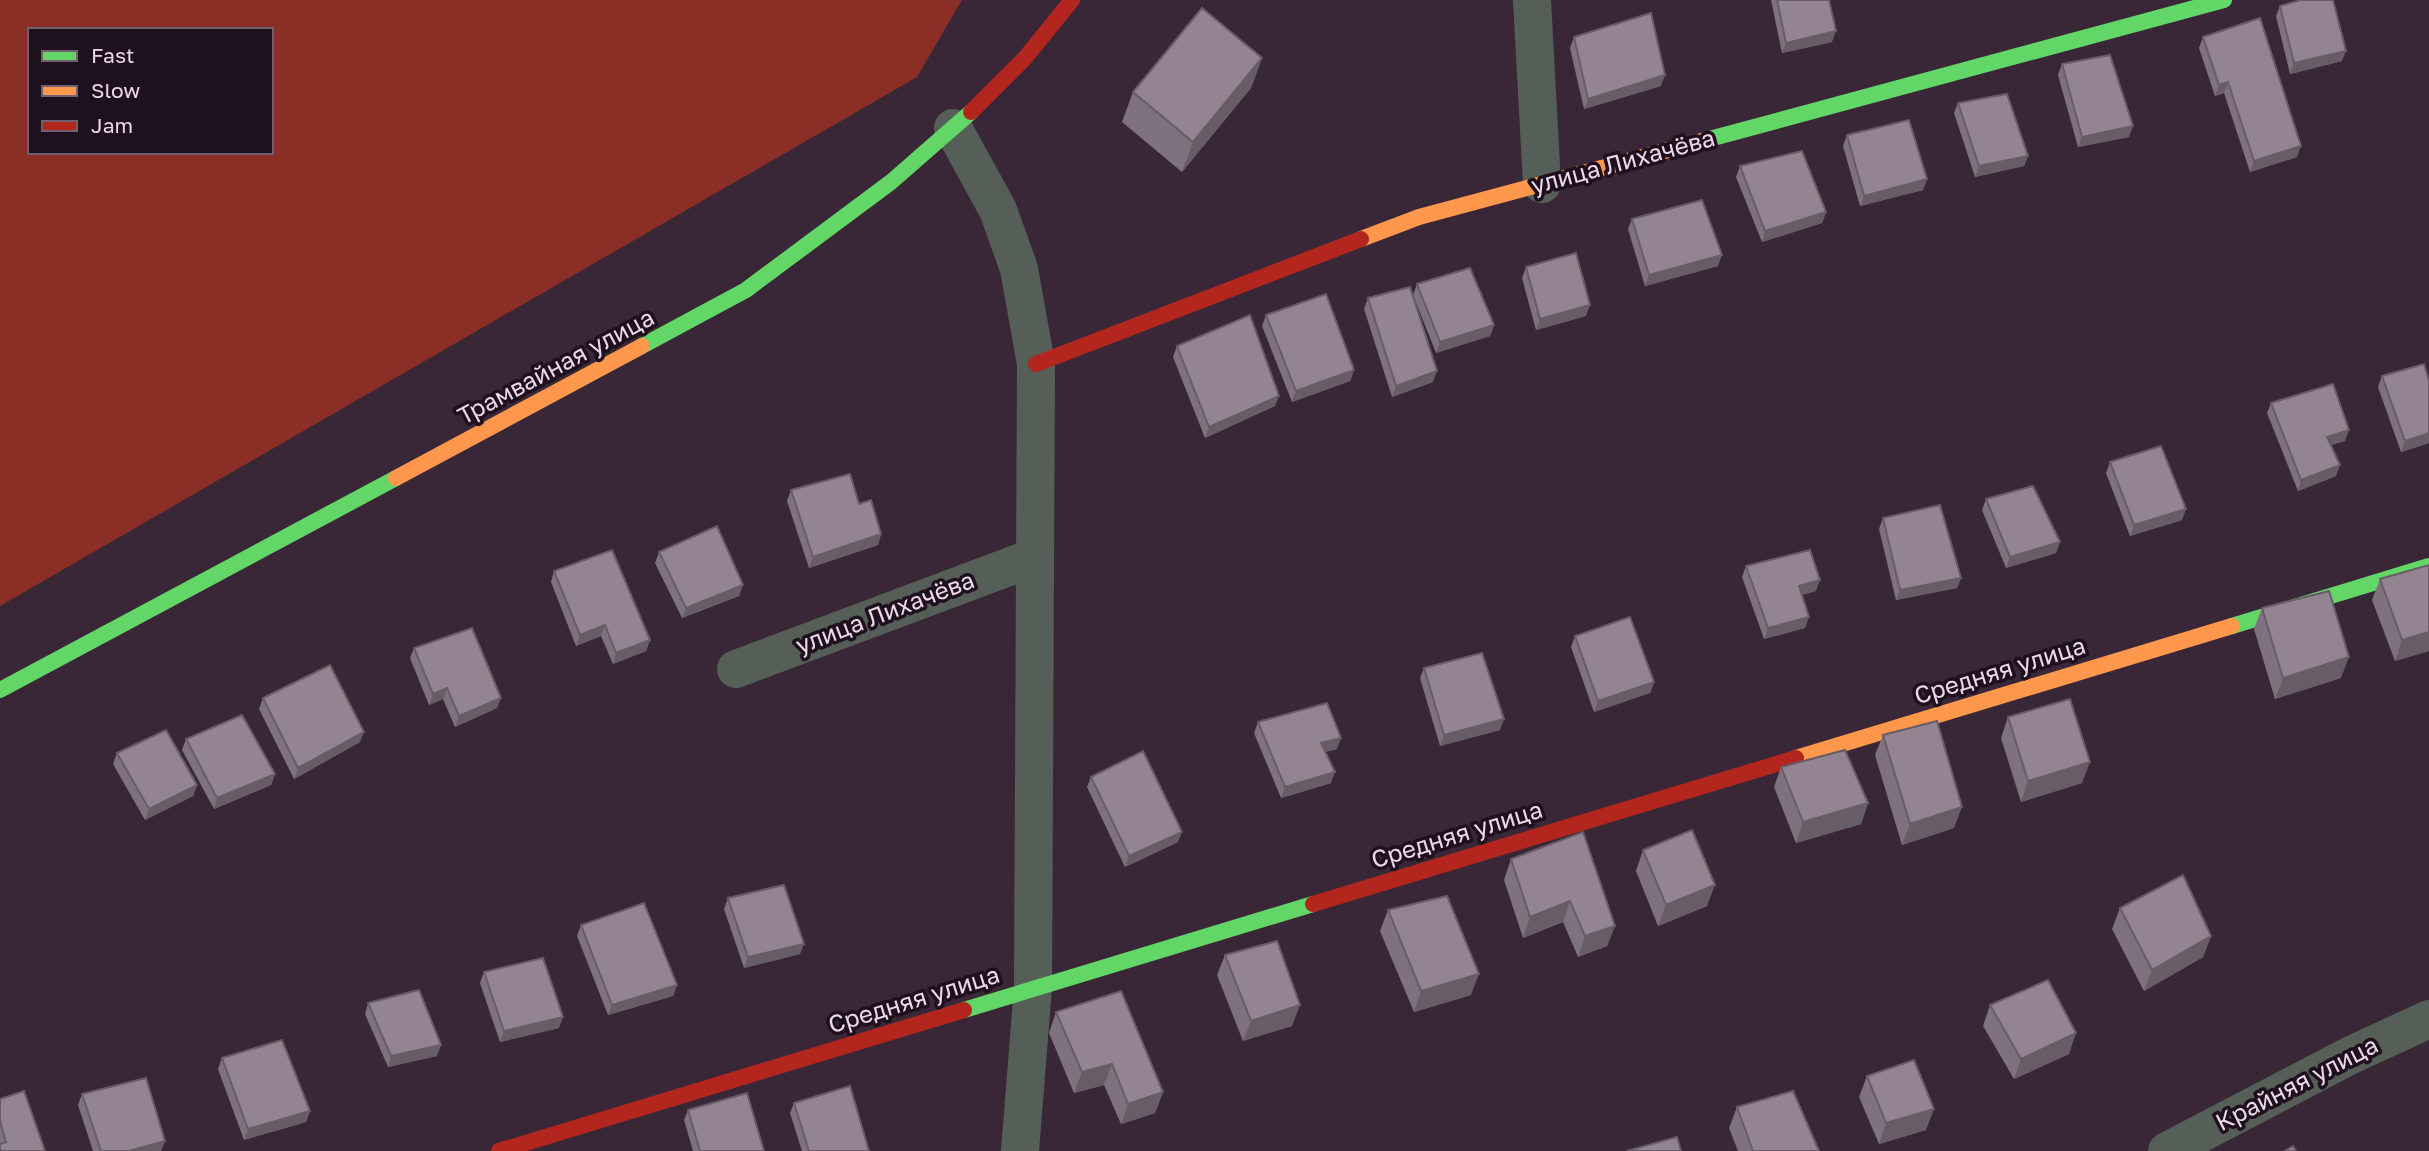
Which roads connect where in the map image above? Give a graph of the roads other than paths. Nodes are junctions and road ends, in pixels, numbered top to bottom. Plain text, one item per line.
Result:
1 (1072, 0) edge
2 (1532, 0) edge
3 (2224, 0) edge
4 (953, 128) junction
5 (1542, 184) junction
6 (1036, 365) junction
7 (1035, 557) junction
8 (2429, 566) edge
9 (736, 670) dead end
10 (0, 690) edge
11 (1033, 987) junction
12 (2429, 1019) edge
13 (499, 1151) edge
14 (1020, 1151) edge
15 (2167, 1151) edge

1 - 4 street, Трамвайная улица
2 - 5 street
3 - 5 street, улица Лихачёва
4 - 6 street
4 - 10 street, Трамвайная улица
5 - 6 street, улица Лихачёва
6 - 7 street
7 - 9 street, улица Лихачёва
7 - 11 street
8 - 11 street, Средняя улица
11 - 13 street, Средняя улица
11 - 14 street
12 - 15 street, Крайняя улица

